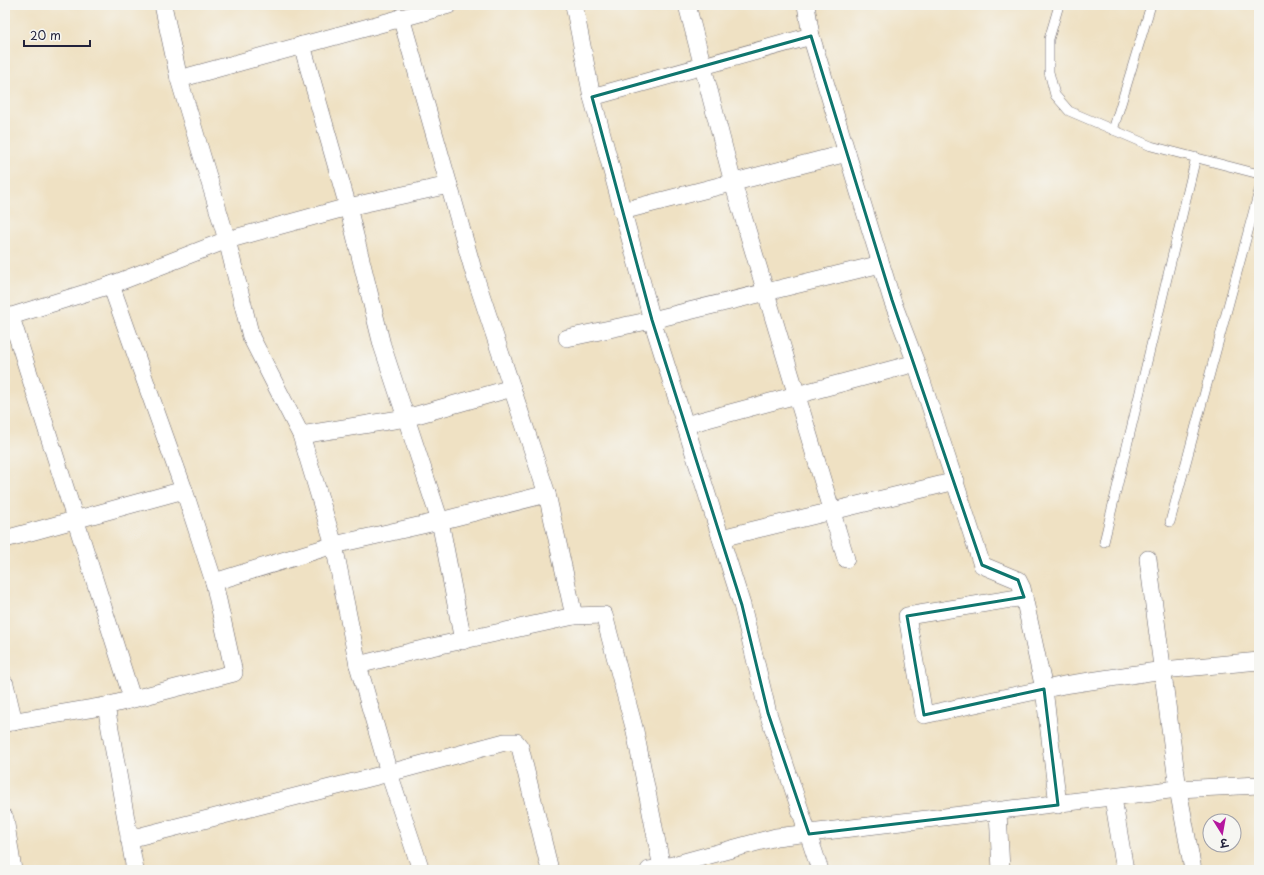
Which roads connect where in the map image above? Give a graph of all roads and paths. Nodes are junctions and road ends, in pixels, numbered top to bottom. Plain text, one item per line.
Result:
1 (163, 5) edge
2 (449, 5) edge
3 (574, 5) edge
4 (687, 5) edge
5 (806, 5) edge
6 (1058, 5) edge
7 (1151, 5) edge
8 (401, 17) junction
9 (811, 36) junction
10 (302, 45) junction
11 (703, 66) junction
12 (179, 79) junction
13 (592, 97) junction
14 (1113, 130) junction
15 (847, 153) junction
16 (1196, 157) junction
17 (1259, 174) edge
18 (733, 183) junction
19 (449, 185) junction
20 (1259, 191) edge
21 (348, 207) junction
22 (622, 210) junction
23 (227, 240) junction
24 (881, 264) junction
25 (111, 286) junction
26 (766, 292) junction
27 (8, 317) edge
28 (652, 320) junction
29 (567, 338) dead end
30 (916, 363) junction
31 (512, 388) junction
32 (797, 396) junction
33 (406, 418) junction
34 (685, 425) junction
35 (301, 435) junction
36 (956, 481) junction
37 (184, 490) junction
38 (547, 494) junction
39 (832, 512) junction
40 (75, 520) junction
41 (440, 521) junction
42 (1170, 522) dead end
43 (5, 538) edge
44 (721, 538) junction
45 (1104, 542) dead end
46 (334, 545) junction
47 (846, 559) dead end
48 (1148, 559) dead end
49 (214, 582) junction
50 (1024, 597) junction
51 (574, 616) junction
52 (463, 641) junction
53 (1259, 661) edge
54 (358, 665) junction
55 (1163, 670) junction
56 (5, 684) edge
57 (1044, 689) junction
58 (132, 698) junction
59 (106, 706) junction
60 (10, 723) edge
61 (389, 773) junction
62 (1259, 785) edge
63 (1178, 789) junction
64 (1114, 798) junction
65 (1058, 804) junction
66 (998, 812) junction
67 (5, 818) edge
68 (809, 834) junction
69 (129, 839) junction
70 (656, 869) edge
71 (13, 870) edge
72 (135, 870) edge
73 (421, 870) edge
74 (550, 870) edge
75 (820, 870) edge
76 (1001, 870) edge
77 (1124, 870) edge
78 (1193, 870) edge

1 - 12 street
2 - 8 street
3 - 13 street
4 - 11 street
5 - 9 street
6 - 14 lane
7 - 14 lane
8 - 10 street
8 - 19 street
9 - 11 street
9 - 15 street
10 - 12 street
10 - 21 street
11 - 13 street
11 - 18 street
12 - 23 street
13 - 22 street
14 - 16 lane
15 - 18 street
15 - 24 street
16 - 17 lane
16 - 45 lane
18 - 22 street
18 - 26 street
19 - 21 street
19 - 31 street
20 - 42 lane
21 - 23 street
21 - 33 street
22 - 28 street
23 - 25 street
23 - 35 street
24 - 26 street
24 - 30 street
25 - 27 street
25 - 37 street
26 - 28 street
26 - 32 street
27 - 40 street
28 - 29 street
28 - 34 street
30 - 32 street
30 - 36 street
31 - 33 street
31 - 38 street
32 - 34 street
32 - 39 street
33 - 35 street
33 - 41 street
34 - 44 street
35 - 46 street
36 - 39 street
36 - 50 street
37 - 40 street
37 - 49 street
38 - 41 street
38 - 51 street
39 - 44 street
39 - 47 street
40 - 43 street
40 - 58 street
41 - 46 street
41 - 52 street
44 - 68 street
46 - 49 street
46 - 54 street
48 - 55 street
49 - 58 street
50 - 57 street
50 - 57 street
51 - 52 street
51 - 70 street
52 - 54 street
53 - 55 street
54 - 61 street
55 - 57 street
55 - 63 street
56 - 60 street
57 - 65 street
58 - 59 street
59 - 60 street
59 - 69 street
61 - 69 street
61 - 73 street
61 - 74 street
62 - 63 street
63 - 64 street
63 - 78 street
64 - 65 street
64 - 77 street
65 - 66 street
66 - 68 street
66 - 76 street
67 - 71 street
68 - 70 street
68 - 75 street
69 - 72 street

